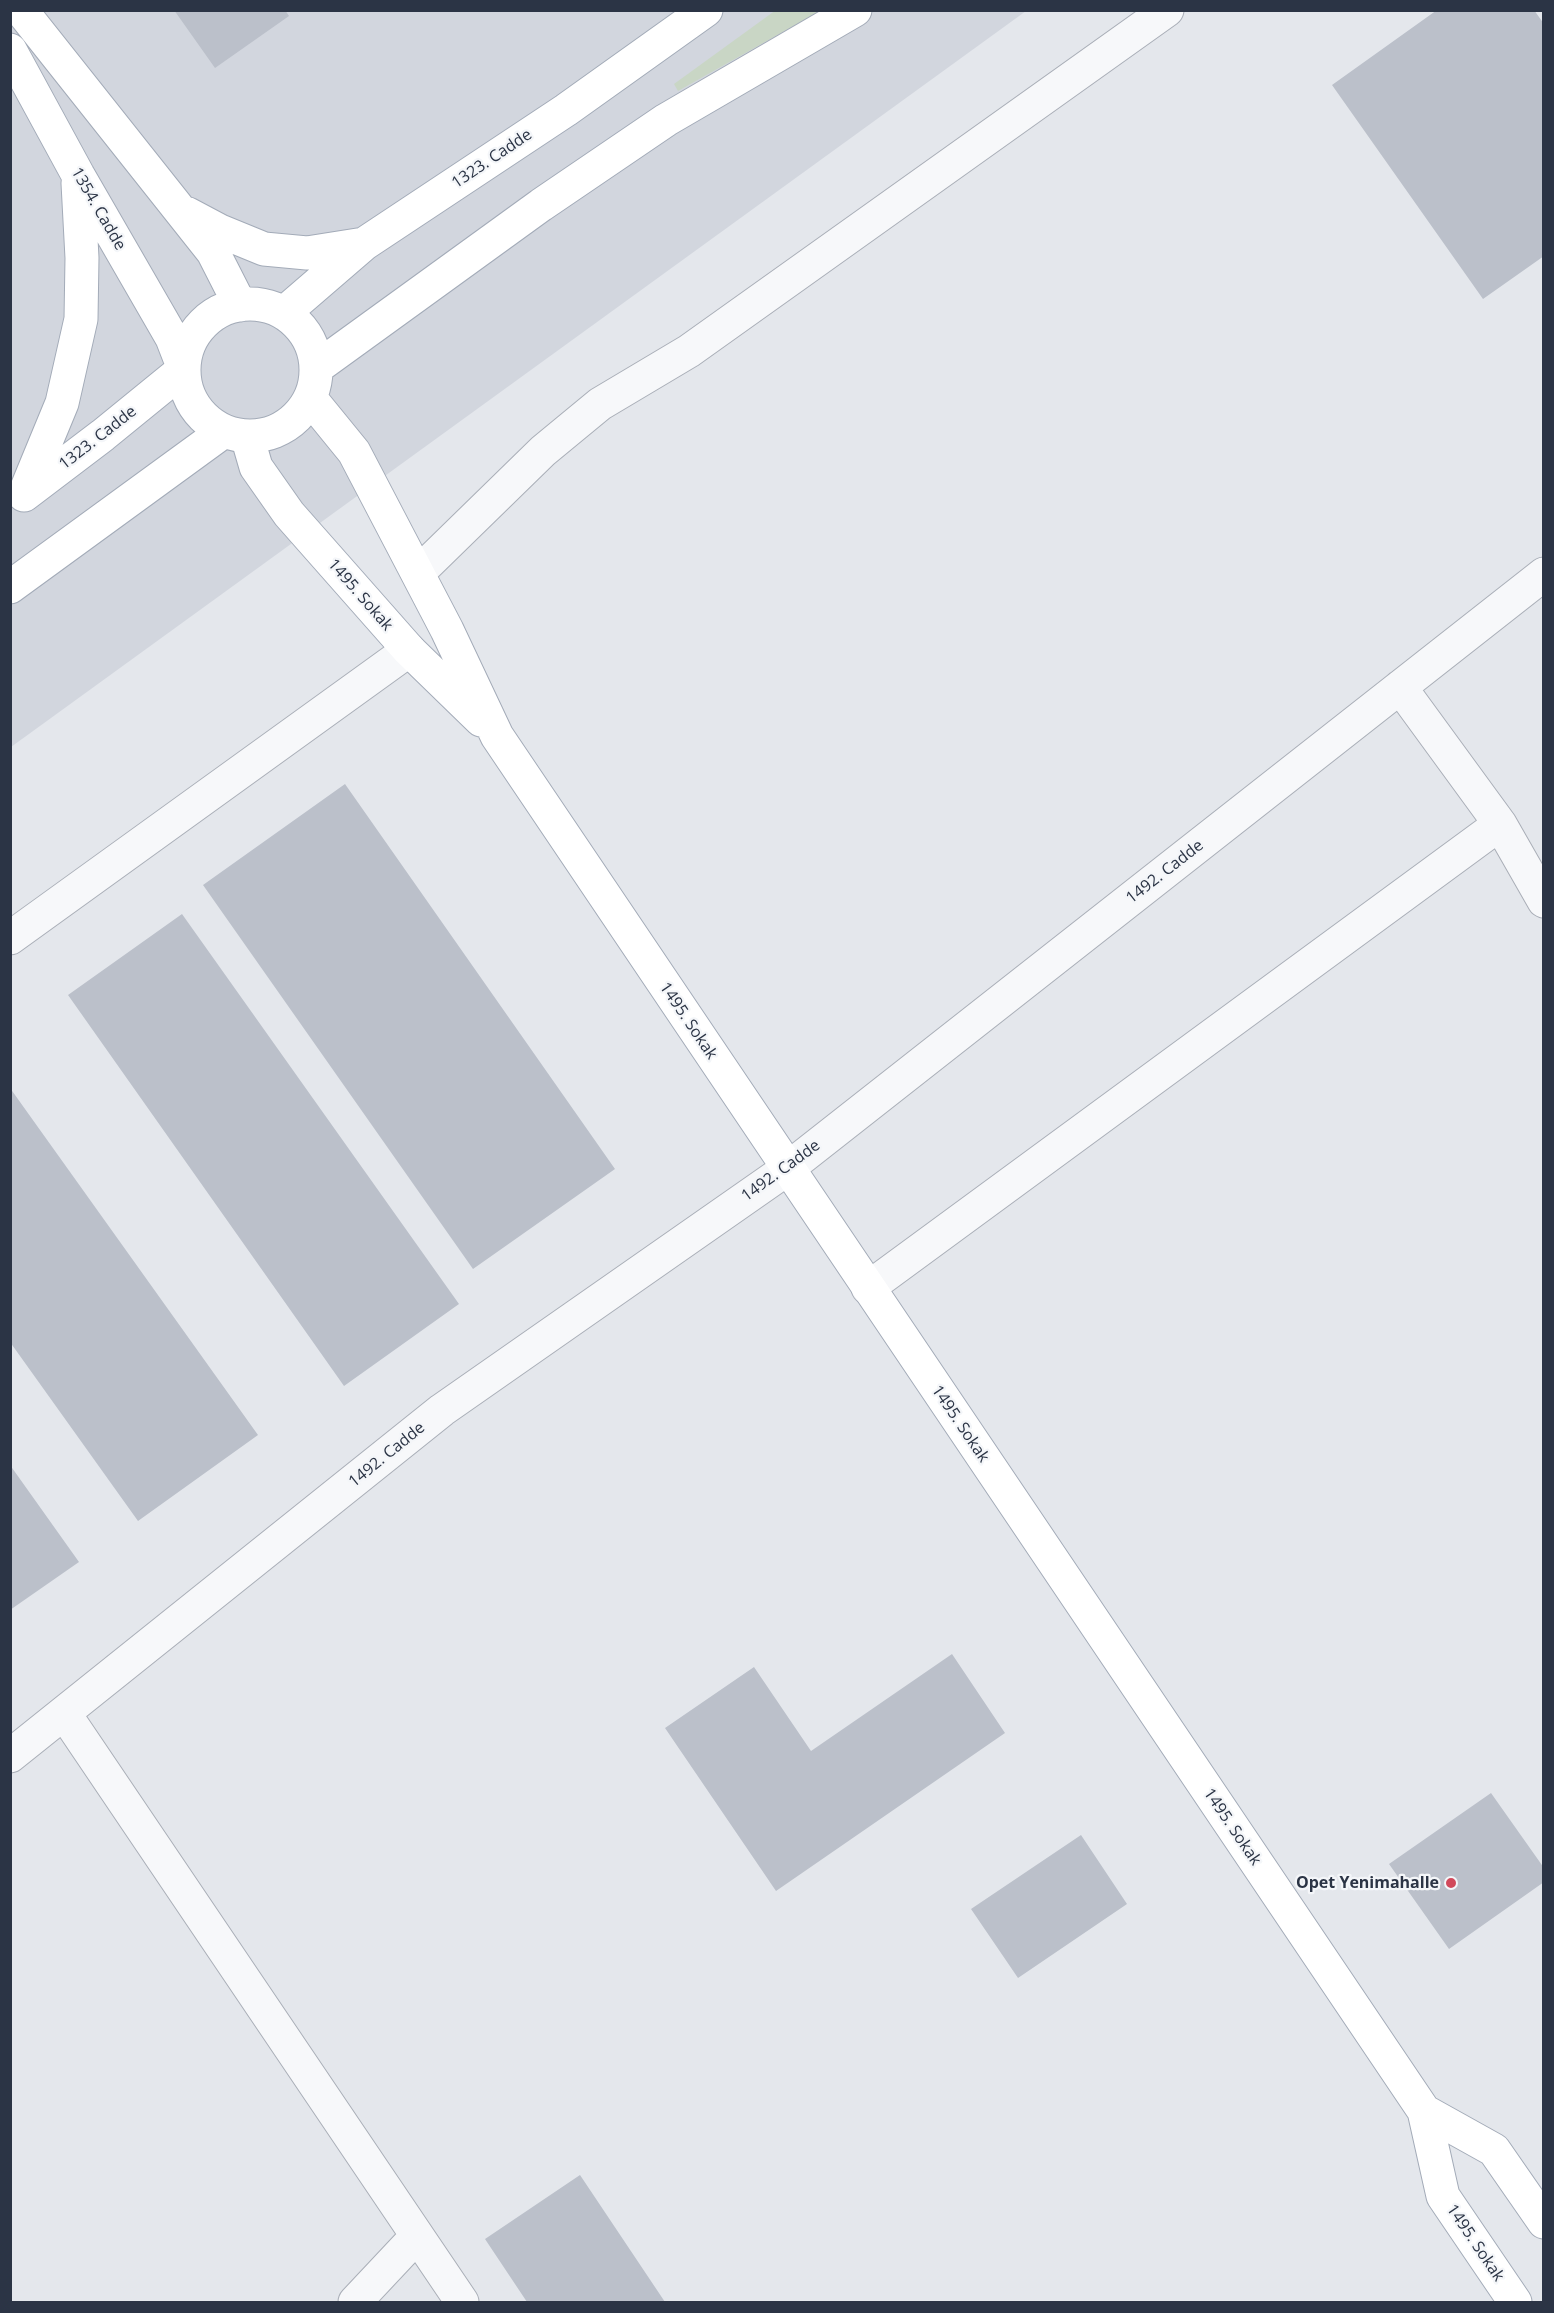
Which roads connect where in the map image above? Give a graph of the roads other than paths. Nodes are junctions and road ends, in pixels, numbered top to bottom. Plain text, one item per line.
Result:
1 (21, 10) edge
2 (706, 10) edge
3 (855, 10) edge
4 (1167, 10) edge
5 (10, 50) edge
6 (78, 175) junction
7 (180, 210) junction
8 (364, 244) junction
9 (240, 305) junction
10 (284, 313) junction
11 (184, 369) junction
12 (313, 383) junction
13 (235, 433) junction
14 (17, 500) edge
15 (418, 573) junction
16 (1544, 574) edge
17 (10, 587) edge
18 (409, 650) junction
19 (1400, 687) junction
20 (497, 736) junction
21 (1500, 824) junction
22 (1544, 901) edge
23 (10, 938) edge
24 (788, 1169) junction
25 (868, 1288) junction
26 (64, 1713) junction
27 (10, 1756) edge
28 (1424, 2111) junction
29 (1544, 2222) edge
30 (417, 2236) junction
31 (355, 2302) edge
32 (462, 2302) edge
33 (1515, 2302) edge

1 - 7 main road
2 - 8 main road, 1323. Cadde
3 - 12 main road
4 - 15 street
5 - 6 main road, 1354. Cadde
6 - 11 main road, 1354. Cadde
6 - 14 main road
7 - 8 main road
7 - 9 main road
8 - 10 main road, 1323. Cadde
9 - 10 main road
9 - 11 main road
10 - 12 main road
11 - 13 main road
11 - 14 main road, 1323. Cadde
12 - 13 main road
12 - 15 main road, 1495. Sokak
13 - 17 main road
13 - 18 main road, 1495. Sokak
15 - 20 main road, 1495. Sokak
16 - 19 street, 1492. Cadde
18 - 20 main road, 1495. Sokak
18 - 23 street
19 - 21 street
19 - 24 street, 1492. Cadde
20 - 24 main road, 1495. Sokak
21 - 22 street
21 - 25 street
24 - 25 main road, 1495. Sokak
24 - 26 street, 1492. Cadde
25 - 28 main road, 1495. Sokak
26 - 27 street, 1492. Cadde
26 - 30 street
28 - 29 main road, 1495. Sokak
28 - 33 main road, 1495. Sokak
30 - 31 street
30 - 32 street

